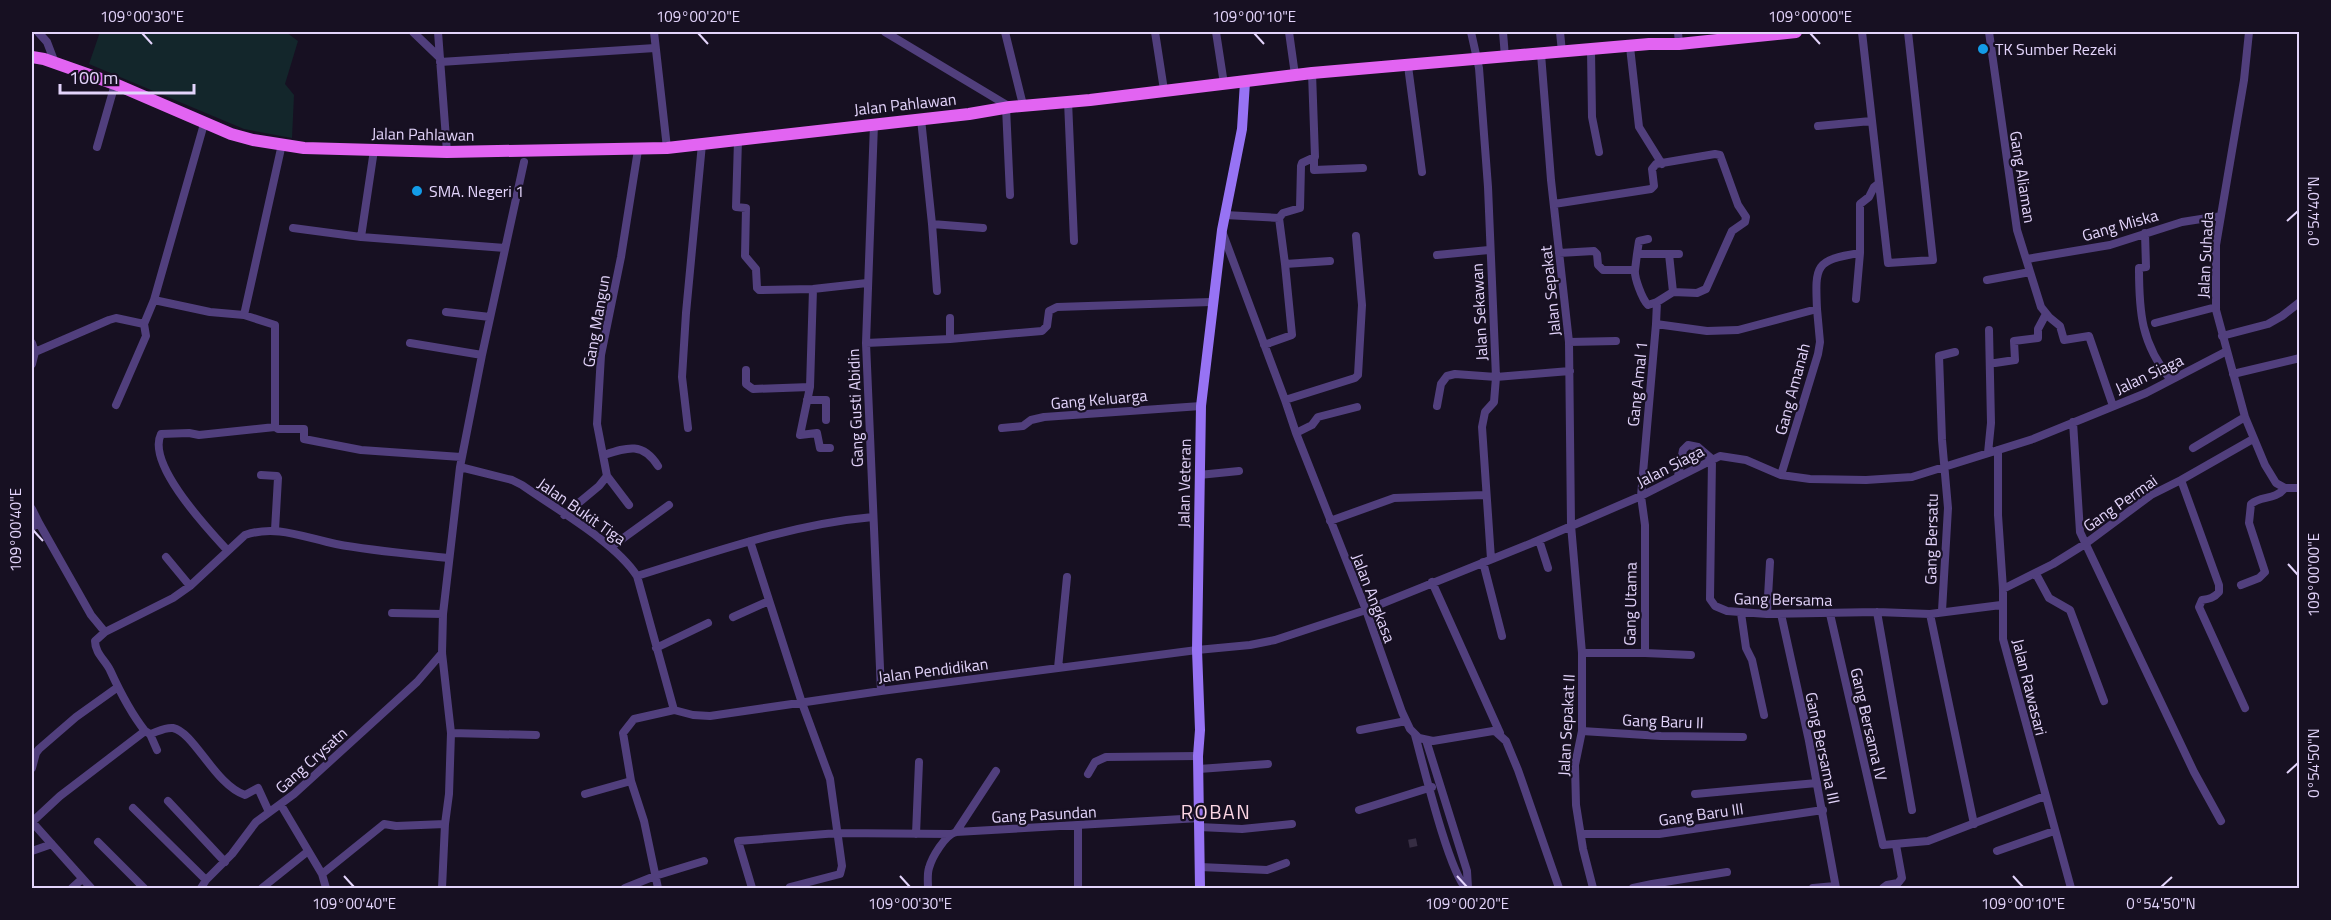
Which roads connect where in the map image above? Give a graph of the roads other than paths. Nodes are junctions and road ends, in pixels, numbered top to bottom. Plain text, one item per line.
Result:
1 (38, 32) edge
2 (413, 32) edge
3 (438, 32) edge
4 (654, 32) edge
5 (885, 32) edge
6 (1005, 32) edge
7 (1155, 32) edge
8 (1215, 32) edge
9 (1289, 32) edge
10 (1471, 32) edge
11 (1503, 32) edge
12 (1560, 32) edge
13 (1796, 32) edge
14 (1862, 32) edge
15 (1908, 32) edge
16 (1989, 32) edge
17 (2250, 32) edge
18 (1747, 34) edge
19 (899, 35) edge
20 (1679, 38) edge
21 (1630, 47) junction
22 (655, 48) junction
23 (1591, 50) junction
24 (1562, 52) junction
25 (1541, 54) junction
26 (32, 57) edge
27 (1505, 57) junction
28 (440, 60) junction
29 (1477, 60) junction
30 (55, 63) junction
31 (1408, 66) junction
32 (1312, 73) junction
33 (1295, 75) junction
34 (1245, 82) junction
35 (115, 84) junction
36 (1224, 84) junction
37 (1164, 90) junction
38 (1068, 101) junction
39 (1013, 106) junction
40 (921, 119) junction
41 (1871, 121) junction
42 (204, 124) junction
43 (874, 124) junction
44 (1818, 126) dead end
45 (738, 140) junction
46 (282, 144) junction
47 (702, 144) junction
48 (97, 147) dead end
49 (667, 148) junction
50 (374, 150) junction
51 (638, 150) junction
52 (447, 152) junction
53 (1599, 152) dead end
54 (525, 157) junction
55 (1314, 159) junction
56 (1662, 164) junction
57 (1363, 168) dead end
58 (1422, 172) dead end
59 (1879, 183) junction
60 (1010, 195) dead end
61 (1554, 204) junction
62 (1225, 215) junction
63 (2220, 216) junction
64 (1279, 218) junction
65 (932, 224) junction
66 (293, 228) dead end
67 (983, 228) dead end
68 (1222, 230) junction
69 (2145, 233) junction
70 (1356, 236) dead end
71 (361, 237) junction
72 (1648, 239) dead end
73 (1074, 241) dead end
74 (505, 248) junction
75 (1490, 250) junction
76 (1559, 253) junction
77 (1860, 253) junction
78 (1637, 254) junction
79 (1669, 254) junction
80 (1679, 254) dead end
81 (1437, 255) dead end
82 (2026, 259) junction
83 (1330, 261) dead end
84 (1285, 264) junction
85 (1635, 270) junction
86 (2030, 272) junction
87 (1987, 280) dead end
88 (867, 283) junction
89 (813, 289) junction
90 (937, 291) dead end
91 (1673, 292) junction
92 (1856, 299) dead end
93 (154, 300) junction
94 (1211, 302) junction
95 (1657, 302) junction
96 (2300, 302) edge
97 (2216, 308) junction
98 (1817, 309) junction
99 (446, 312) dead end
100 (2046, 314) junction
101 (244, 315) junction
102 (486, 317) junction
103 (950, 318) dead end
104 (2155, 323) dead end
105 (144, 324) junction
106 (1656, 324) junction
107 (1989, 330) dead end
108 (2222, 336) junction
109 (950, 339) junction
110 (1616, 341) dead end
111 (410, 342) dead end
112 (866, 342) junction
113 (1569, 342) junction
114 (32, 343) edge
115 (1264, 345) junction
116 (2227, 351) junction
117 (35, 352) junction
118 (1954, 352) dead end
119 (482, 355) junction
120 (2300, 358) edge
121 (1995, 363) dead end
122 (32, 364) edge
123 (746, 370) dead end
124 (1570, 371) junction
125 (2234, 374) junction
126 (1496, 377) junction
127 (2171, 380) junction
128 (810, 387) junction
129 (807, 400) junction
130 (1285, 400) junction
131 (116, 405) dead end
132 (1201, 406) junction
133 (1437, 406) dead end
134 (2113, 406) junction
135 (1357, 408) dead end
136 (2246, 417) junction
137 (826, 420) dead end
138 (2073, 422) junction
139 (275, 427) junction
140 (688, 428) dead end
141 (1002, 428) dead end
142 (1296, 433) junction
143 (2253, 439) junction
144 (830, 447) dead end
145 (2193, 448) dead end
146 (1998, 450) junction
147 (1988, 453) junction
148 (604, 455) junction
149 (461, 457) junction
150 (1712, 459) junction
151 (658, 466) dead end
152 (460, 467) junction
153 (1944, 468) junction
154 (1239, 471) dead end
155 (261, 475) dead end
156 (1198, 475) junction
157 (1781, 475) junction
158 (607, 476) junction
159 (1678, 477) junction
160 (2181, 480) junction
161 (2285, 488) junction
162 (2300, 488) edge
163 (1485, 495) junction
164 (1641, 496) junction
165 (629, 505) dead end
166 (669, 505) dead end
167 (32, 509) edge
168 (564, 515) junction
169 (873, 517) junction
170 (1330, 521) junction
171 (35, 525) edge
172 (1571, 525) junction
173 (275, 530) junction
174 (1539, 540) junction
175 (750, 542) junction
176 (2085, 544) junction
177 (611, 547) junction
178 (228, 550) junction
179 (166, 557) dead end
180 (448, 558) junction
181 (1487, 560) junction
182 (1770, 562) dead end
183 (1548, 568) dead end
184 (2036, 574) junction
185 (636, 576) junction
186 (1067, 577) dead end
187 (1431, 582) junction
188 (2241, 585) dead end
189 (189, 586) junction
190 (2003, 589) junction
191 (769, 601) junction
192 (2001, 605) junction
193 (1365, 610) junction
194 (1942, 611) junction
195 (1877, 612) junction
196 (392, 613) dead end
197 (1741, 613) junction
198 (443, 614) junction
199 (1767, 614) junction
200 (1781, 614) junction
201 (1830, 614) junction
202 (1930, 614) junction
203 (733, 617) dead end
204 (708, 623) dead end
205 (105, 632) junction
206 (1502, 636) dead end
207 (656, 648) junction
208 (1197, 650) junction
209 (442, 653) junction
210 (1582, 653) junction
211 (1645, 653) junction
212 (1691, 655) dead end
213 (1058, 668) junction
214 (118, 687) junction
215 (881, 691) junction
216 (2104, 701) dead end
217 (802, 703) junction
218 (2245, 708) dead end
219 (674, 710) junction
220 (1764, 715) dead end
221 (1406, 721) junction
222 (1360, 730) dead end
223 (1582, 731) junction
224 (148, 733) junction
225 (451, 733) junction
226 (536, 735) dead end
227 (1415, 735) junction
228 (1743, 737) dead end
229 (1502, 738) junction
230 (1426, 740) junction
231 (157, 750) dead end
232 (1198, 756) junction
233 (919, 762) dead end
234 (1268, 764) dead end
235 (32, 768) edge
236 (1199, 769) junction
237 (996, 771) dead end
238 (1088, 774) dead end
239 (631, 781) junction
240 (1817, 783) junction
241 (1439, 784) junction
242 (1430, 788) junction
243 (585, 794) dead end
244 (1695, 794) dead end
245 (2045, 796) junction
246 (168, 801) dead end
247 (281, 805) junction
248 (133, 808) dead end
249 (1359, 810) dead end
250 (1823, 810) junction
251 (1912, 810) dead end
252 (269, 812) junction
253 (2221, 821) dead end
254 (32, 822) edge
255 (1200, 823) junction
256 (445, 824) junction
257 (1292, 824) dead end
258 (1974, 824) junction
259 (1078, 825) junction
260 (2054, 831) junction
261 (838, 833) junction
262 (953, 833) junction
263 (916, 834) junction
264 (1582, 834) junction
265 (98, 842) dead end
266 (52, 844) junction
267 (1896, 844) junction
268 (32, 851) edge
269 (1997, 851) dead end
270 (307, 852) junction
271 (704, 861) dead end
272 (225, 862) junction
273 (1286, 863) dead end
274 (1200, 867) junction
275 (1727, 872) dead end
276 (321, 874) junction
277 (655, 876) junction
278 (82, 879) junction
279 (206, 880) junction
280 (790, 887) edge
281 (1835, 887) edge
282 (72, 888) edge
283 (91, 888) edge
284 (144, 888) edge
285 (201, 888) edge
286 (262, 888) edge
287 (326, 888) edge
288 (442, 888) edge
289 (625, 888) edge
290 (658, 888) edge
291 (752, 888) edge
292 (927, 888) edge
293 (1078, 888) edge
294 (1200, 888) edge
295 (1467, 888) edge
296 (1559, 888) edge
297 (1593, 888) edge
298 (1633, 888) edge
299 (1813, 888) edge
300 (1883, 888) edge
301 (2071, 888) edge

1 - 30 street
2 - 28 street
3 - 28 street
4 - 22 street
5 - 19 street
6 - 39 street
7 - 37 street
8 - 36 street
9 - 33 street
10 - 29 street, Jalan Sekawan
11 - 27 street
12 - 24 street
13 - 18 main road, Jalan Pahlawan
14 - 41 street
15 - 59 street
16 - 82 street, Gang Aliaman
17 - 63 street, Jalan Suhada
18 - 20 main road, Jalan Pahlawan
19 - 39 street
20 - 21 main road, Jalan Pahlawan
21 - 23 main road, Jalan Pahlawan
21 - 56 street
22 - 28 street
22 - 49 street
23 - 24 main road, Jalan Pahlawan
23 - 53 street
24 - 25 main road, Jalan Pahlawan
25 - 27 main road, Jalan Pahlawan
25 - 61 street, Jalan Sepakat
26 - 30 main road, Jalan Pahlawan
27 - 29 main road, Jalan Pahlawan
28 - 52 street
29 - 31 main road, Jalan Pahlawan
29 - 75 street, Jalan Sekawan
30 - 35 main road, Jalan Pahlawan
31 - 32 main road, Jalan Pahlawan
31 - 58 street
32 - 33 main road, Jalan Pahlawan
32 - 55 street
33 - 34 main road, Jalan Pahlawan
34 - 36 main road, Jalan Pahlawan
34 - 62 street, Jalan Veteran
35 - 42 main road, Jalan Pahlawan
35 - 48 street
36 - 37 main road, Jalan Pahlawan
37 - 38 main road, Jalan Pahlawan
38 - 39 main road, Jalan Pahlawan
38 - 73 street
39 - 40 main road, Jalan Pahlawan
39 - 60 street
40 - 43 main road, Jalan Pahlawan
40 - 65 street
41 - 44 street
41 - 59 street
42 - 46 main road, Jalan Pahlawan
42 - 93 street
43 - 45 main road, Jalan Pahlawan
43 - 88 street, Gang Gusti Abidin
45 - 47 main road, Jalan Pahlawan
45 - 89 street
46 - 50 main road, Jalan Pahlawan
46 - 101 street
47 - 49 main road, Jalan Pahlawan
47 - 140 street
49 - 51 main road, Jalan Pahlawan
50 - 52 main road, Jalan Pahlawan
50 - 71 street
51 - 54 main road, Jalan Pahlawan
51 - 148 street, Gang Mangun
52 - 54 main road, Jalan Pahlawan
54 - 74 street
55 - 57 street
55 - 64 street
56 - 61 street
56 - 91 street
59 - 77 street
61 - 76 street, Jalan Sepakat
62 - 64 street
62 - 68 street, Jalan Veteran
63 - 69 street, Gang Miska
63 - 97 street, Jalan Suhada
64 - 84 street
65 - 67 street
65 - 90 street
66 - 71 street
68 - 94 street, Jalan Veteran
68 - 115 street, Jalan Angkasa
69 - 82 street, Gang Miska
69 - 127 street
70 - 130 street
71 - 74 street
72 - 78 street
74 - 102 street
75 - 81 street
75 - 126 street, Jalan Sekawan
76 - 85 street
76 - 113 street, Jalan Sepakat
77 - 92 street
77 - 98 street
78 - 79 street
78 - 85 street
79 - 80 street
79 - 91 street
82 - 86 street, Gang Aliaman
83 - 84 street
84 - 115 street
85 - 95 street
86 - 87 street
86 - 100 street, Gang Aliaman
88 - 89 street
88 - 112 street, Gang Gusti Abidin
89 - 128 street
91 - 95 street
93 - 101 street
93 - 105 street
94 - 109 street
94 - 132 street, Jalan Veteran
95 - 106 street
96 - 108 street
97 - 104 street
97 - 108 street, Jalan Suhada
98 - 106 street, Gang Amal 1
98 - 157 street, Gang Amanah
99 - 102 street
100 - 121 street
100 - 134 street, Gang Aliaman
101 - 139 street
102 - 119 street
103 - 109 street
105 - 117 street
105 - 131 street
106 - 164 street, Gang Amal 1
107 - 147 street
108 - 116 street, Jalan Suhada
109 - 112 street
110 - 113 street
111 - 119 street
112 - 169 street, Gang Gusti Abidin
113 - 124 street, Jalan Sepakat
114 - 117 street
115 - 130 street, Jalan Angkasa
116 - 125 street, Jalan Suhada
116 - 127 street, Jalan Siaga
117 - 122 street
118 - 153 street, Gang Bersatu
119 - 149 street
120 - 125 street
123 - 128 street
124 - 126 street
124 - 172 street, Jalan Sepakat
125 - 136 street, Jalan Suhada
126 - 133 street
126 - 163 street, Jalan Sekawan
127 - 134 street, Jalan Siaga
128 - 129 street
129 - 137 street
129 - 144 street
130 - 142 street, Jalan Angkasa
132 - 141 street, Gang Keluarga
132 - 156 street, Jalan Veteran
134 - 138 street, Jalan Siaga
135 - 142 street
136 - 143 street, Jalan Suhada
136 - 145 street
138 - 146 street, Jalan Siaga
138 - 176 street
139 - 149 street
139 - 178 street
142 - 170 street, Jalan Angkasa
143 - 160 street, Gang Permai
143 - 161 street, Jalan Suhada
146 - 147 street, Jalan Siaga
146 - 190 street, Jalan Rawasari
147 - 153 street, Jalan Siaga
148 - 151 street
148 - 158 street, Gang Mangun
149 - 152 street
150 - 157 street, Jalan Siaga
150 - 159 street, Jalan Siaga
150 - 159 street
150 - 197 street, Gang Bersama
152 - 168 street, Jalan Bukit Tiga
152 - 180 street
153 - 157 street, Jalan Siaga
153 - 194 street, Gang Bersatu
154 - 156 street
155 - 173 street
156 - 208 street, Jalan Veteran
158 - 165 street
158 - 168 street
159 - 164 street, Jalan Siaga
160 - 176 street, Gang Permai
160 - 218 street
161 - 162 street
161 - 188 street
163 - 170 street
163 - 181 street, Jalan Sekawan
164 - 172 street, Jalan Siaga
164 - 211 street, Gang Utama
166 - 177 street
167 - 171 street
168 - 177 street, Jalan Bukit Tiga
169 - 175 street
169 - 215 street, Gang Gusti Abidin
170 - 193 street, Jalan Angkasa
171 - 205 street
172 - 174 street, Jalan Siaga
172 - 210 street, Jalan Sepakat II
173 - 178 street
173 - 180 street
174 - 181 street, Jalan Siaga
174 - 183 street
175 - 185 street
175 - 191 street
176 - 184 street, Gang Permai
176 - 253 street
177 - 185 street, Jalan Bukit Tiga
178 - 189 street
179 - 189 street
180 - 198 street
181 - 187 street, Jalan Siaga
181 - 206 street, Jalan Sekawan
182 - 199 street
184 - 190 street, Gang Permai
184 - 216 street
185 - 207 street, Jalan Bukit Tiga
186 - 213 street
187 - 193 street, Jalan Siaga
187 - 229 street
189 - 205 street
190 - 192 street, Jalan Rawasari
191 - 203 street
191 - 217 street
192 - 194 street, Gang Bersama
192 - 245 street, Jalan Rawasari
193 - 208 street, Jalan Siaga
193 - 221 street, Jalan Angkasa
194 - 202 street, Gang Bersama
195 - 201 street, Gang Bersama
195 - 202 street, Gang Bersama
195 - 251 street
196 - 198 street
197 - 199 street, Gang Bersama
197 - 220 street
198 - 209 street
199 - 200 street, Gang Bersama
200 - 201 street, Gang Bersama
200 - 240 street, Gang Bersama III
201 - 267 street, Gang Bersama IV
202 - 258 street
204 - 207 street
205 - 214 street
207 - 219 street, Jalan Bukit Tiga
208 - 213 street, Jalan Pendidikan
208 - 232 street, Jalan Veteran
209 - 225 street
209 - 247 street, Gang Crysatn
210 - 211 street, Gang Utama
210 - 223 street, Jalan Sepakat II
211 - 212 street
213 - 215 street, Jalan Pendidikan
214 - 224 street
214 - 235 street
215 - 217 street, Jalan Pendidikan
217 - 219 street, Jalan Pendidikan
217 - 261 street
219 - 239 street
221 - 222 street
221 - 227 street, Jalan Angkasa
223 - 228 street, Gang Baru II
223 - 264 street, Jalan Sepakat II
224 - 231 street
224 - 252 street
224 - 254 street
225 - 226 street
225 - 256 street
227 - 230 street
227 - 242 street, Jalan Angkasa
229 - 230 street
229 - 296 street
230 - 241 street
232 - 236 street, Jalan Veteran
232 - 238 street
233 - 263 street
234 - 236 street
236 - 255 street, Jalan Veteran
237 - 262 street
239 - 243 street
239 - 277 street
240 - 244 street
240 - 250 street, Gang Bersama III
241 - 242 street
241 - 295 street
242 - 249 street
242 - 295 street, Jalan Angkasa
245 - 258 street
245 - 260 street, Jalan Rawasari
246 - 272 street
247 - 252 street, Gang Crysatn
247 - 270 street
248 - 279 street
250 - 264 street, Gang Baru III
250 - 281 street, Gang Bersama III
252 - 272 street, Gang Crysatn
254 - 266 street
255 - 257 street, Gang Pasundan
255 - 259 street, Gang Pasundan
255 - 274 street, Jalan Veteran
256 - 276 street
256 - 288 street
258 - 267 street
259 - 262 street, Gang Pasundan
259 - 293 street
260 - 269 street
260 - 301 street, Jalan Rawasari
261 - 263 street, Gang Pasundan
261 - 280 street
261 - 291 street, Gang Pasundan
262 - 263 street, Gang Pasundan
262 - 292 street
264 - 297 street, Jalan Sepakat II
265 - 284 street
266 - 268 street
266 - 278 street
267 - 300 street
270 - 276 street
270 - 286 street
271 - 277 street
272 - 279 street, Gang Crysatn
273 - 274 street
274 - 294 street, Jalan Veteran
275 - 298 street
276 - 287 street
277 - 289 street
277 - 290 street
278 - 282 street
278 - 283 street
279 - 285 street, Gang Crysatn
281 - 299 street

